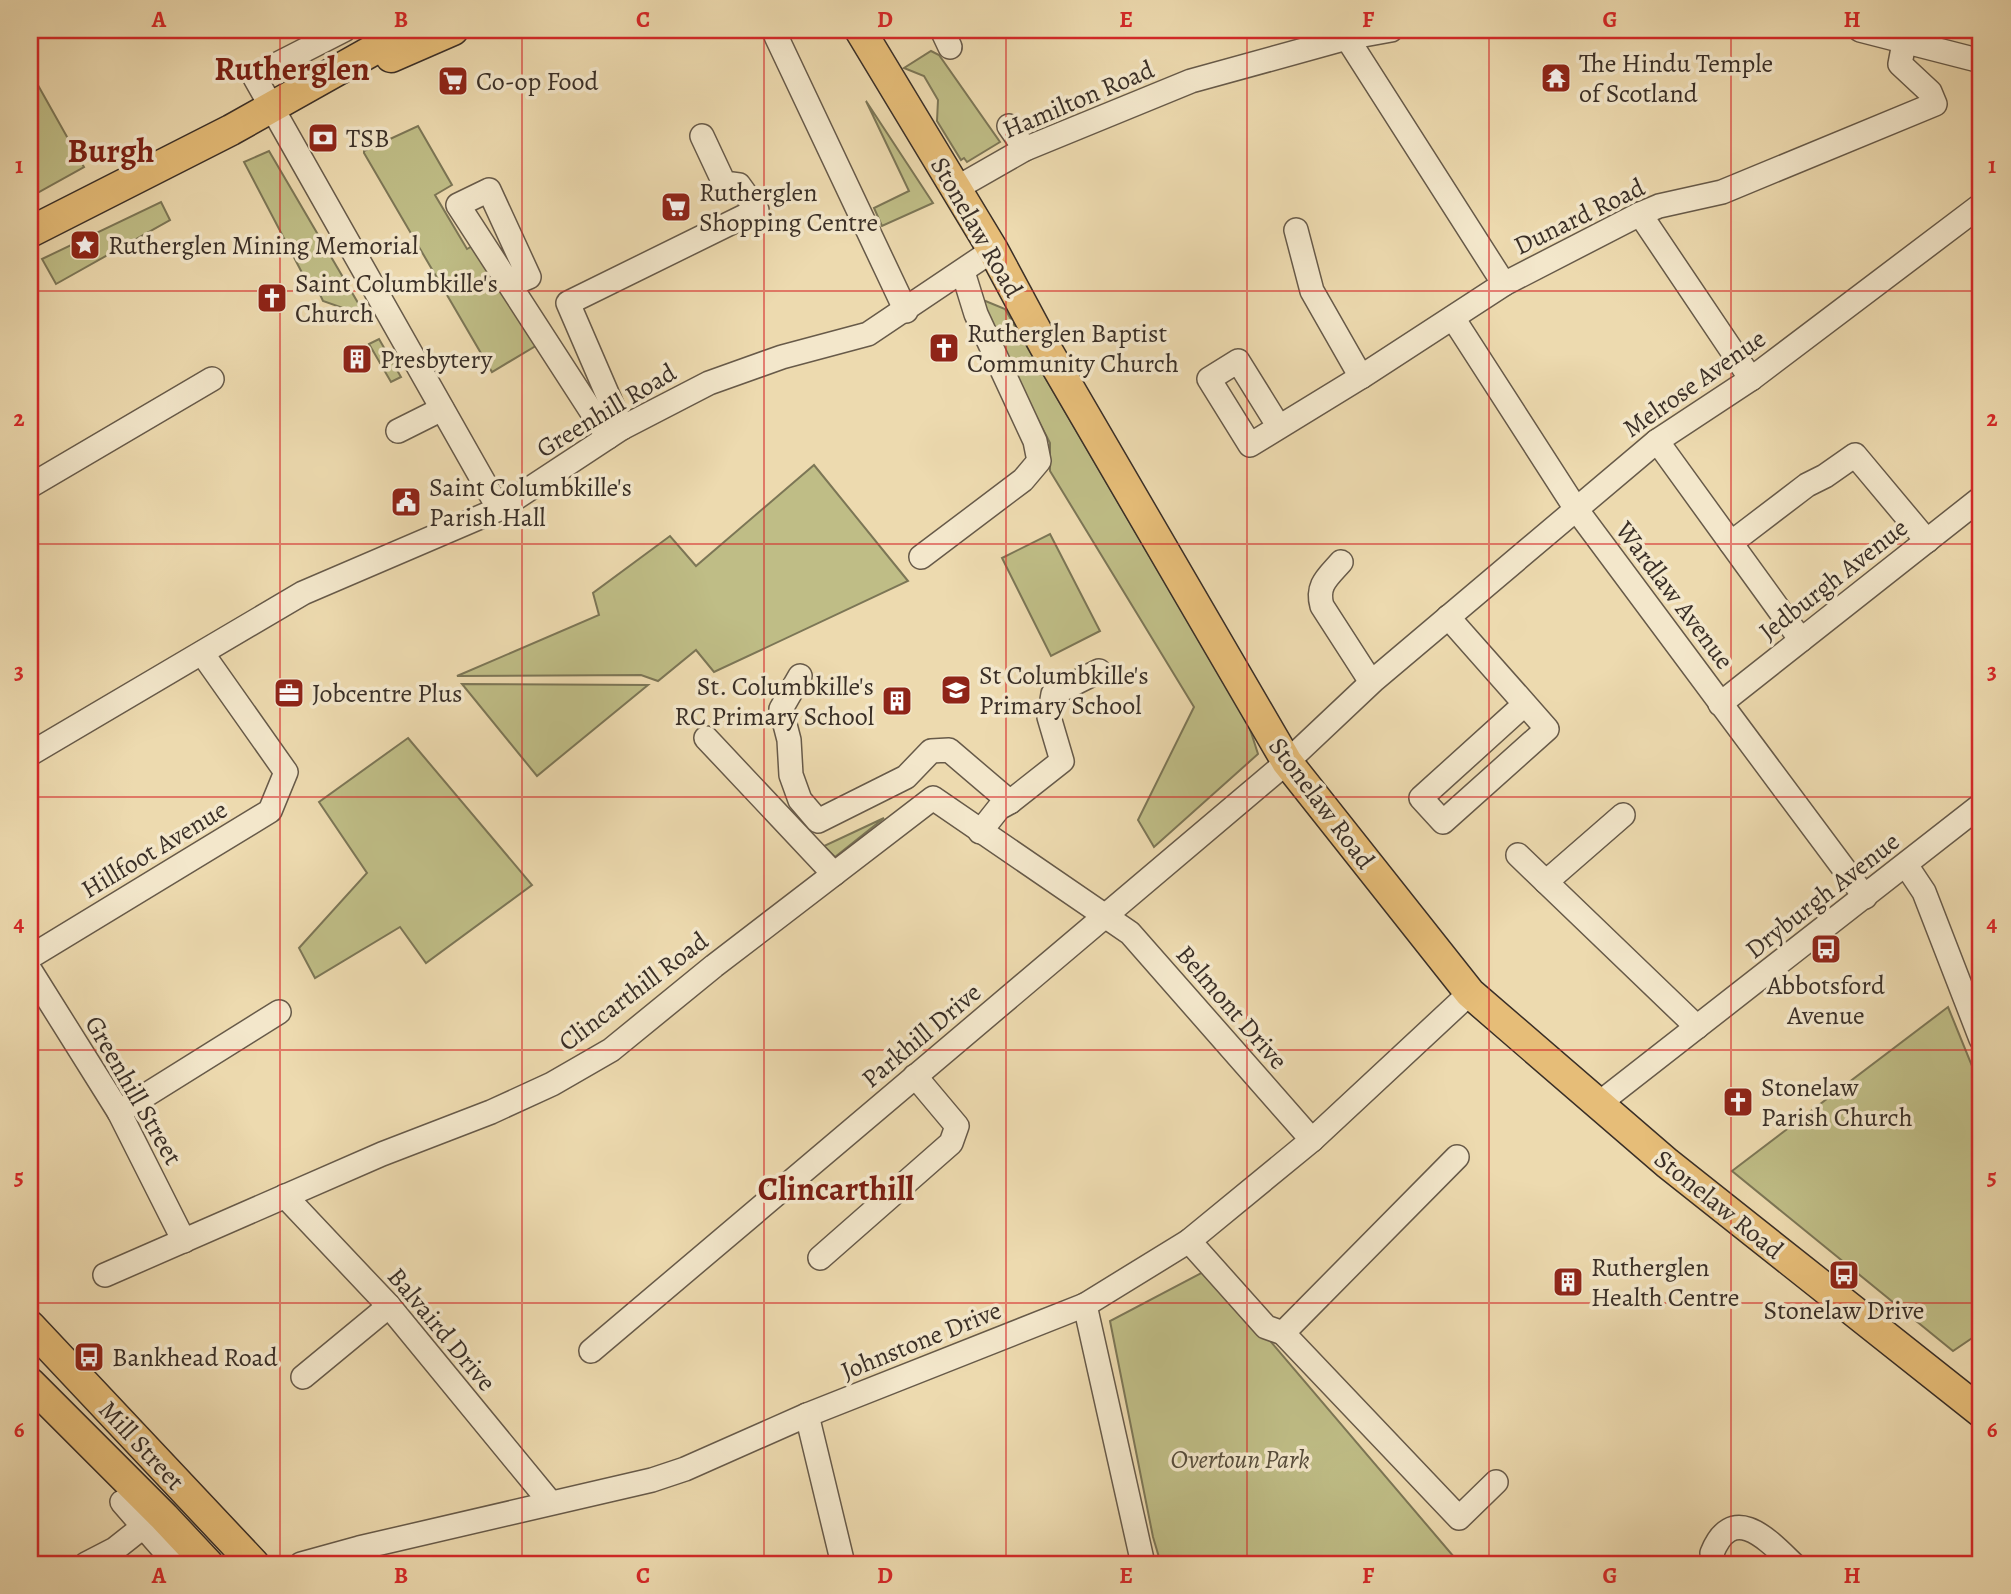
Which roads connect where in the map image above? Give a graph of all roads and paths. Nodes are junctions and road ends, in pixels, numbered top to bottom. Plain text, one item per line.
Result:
1 (344, 30) edge
2 (409, 30) edge
3 (453, 30) edge
4 (860, 30) edge
5 (1391, 30) edge
6 (1860, 30) edge
7 (776, 36) dead end
8 (1347, 38) junction
9 (1904, 43) junction
10 (1981, 61) edge
11 (272, 108) junction
12 (1009, 126) dead end
13 (702, 136) dead end
14 (1025, 149) junction
15 (955, 189) junction
16 (1981, 205) edge
17 (1640, 214) junction
18 (1296, 230) dead end
19 (30, 232) edge
20 (993, 250) junction
21 (963, 272) junction
22 (1504, 284) junction
23 (510, 285) dead end
24 (906, 311) junction
25 (1453, 318) junction
26 (1361, 377) junction
27 (212, 379) dead end
28 (1751, 379) junction
29 (442, 409) junction
30 (1279, 426) dead end
31 (398, 431) dead end
32 (615, 433) junction
33 (1657, 441) junction
34 (30, 486) edge
35 (1981, 498) edge
36 (499, 509) junction
37 (1576, 509) junction
38 (1927, 541) junction
39 (1731, 543) junction
40 (921, 558) dead end
41 (1341, 562) dead end
42 (1448, 617) junction
43 (1801, 640) junction
44 (202, 653) junction
45 (1099, 671) dead end
46 (800, 676) dead end
47 (1371, 682) junction
48 (1525, 704) junction
49 (1720, 704) junction
50 (706, 738) dead end
51 (30, 754) edge
52 (1287, 762) junction
53 (1010, 802) junction
54 (1981, 805) edge
55 (1623, 815) dead end
56 (980, 832) junction
57 (1518, 855) dead end
58 (1906, 866) junction
59 (834, 874) junction
60 (1546, 882) junction
61 (1865, 897) junction
62 (1106, 915) junction
63 (30, 957) edge
64 (30, 970) edge
65 (1470, 993) junction
66 (279, 1012) dead end
67 (1697, 1027) junction
68 (1981, 1038) edge
69 (915, 1076) junction
70 (1597, 1105) junction
71 (119, 1112) junction
72 (1312, 1140) junction
73 (1457, 1157) dead end
74 (285, 1196) junction
75 (184, 1241) junction
76 (1189, 1241) junction
77 (820, 1258) dead end
78 (104, 1275) dead end
79 (1085, 1305) junction
80 (389, 1306) junction
81 (30, 1326) edge
82 (1283, 1333) junction
83 (591, 1351) dead end
84 (303, 1377) dead end
85 (30, 1383) edge
86 (1981, 1412) edge
87 (807, 1415) junction
88 (1496, 1482) dead end
89 (122, 1502) dead end
90 (550, 1502) junction
91 (144, 1526) junction
92 (362, 1556) edge
93 (86, 1564) edge
94 (176, 1564) edge
95 (208, 1564) edge
96 (254, 1564) edge
97 (302, 1564) edge
98 (843, 1564) edge
99 (1143, 1564) edge
100 (1714, 1564) edge
101 (1793, 1564) edge

1 - 11 street
2 - 11 main road
3 - 11 main road
4 - 15 main road, Stonelaw Road
5 - 8 street, Hamilton Road
6 - 9 street
7 - 24 street
8 - 14 street, Hamilton Road
8 - 22 street
9 - 10 street
9 - 17 street, Dunard Road
11 - 19 main road
11 - 29 street
12 - 14 street
13 - 32 street
14 - 15 street, Hamilton Road
15 - 20 main road, Stonelaw Road
16 - 28 street, Melrose Avenue
17 - 22 street, Dunard Road
17 - 28 street
18 - 26 street
20 - 21 street, Greenhill Road
20 - 52 main road, Stonelaw Road
21 - 24 street, Greenhill Road
21 - 40 street
22 - 25 street, Dunard Road
23 - 32 street
24 - 32 street, Greenhill Road
25 - 26 street, Dunard Road
25 - 37 street, Wardlaw Avenue
26 - 30 street, Dunard Road
27 - 34 street
28 - 33 street, Melrose Avenue
29 - 31 street
29 - 36 street
32 - 36 street, Greenhill Road
33 - 37 street, Melrose Avenue
33 - 39 street
35 - 38 street, Jedburgh Avenue
36 - 44 street, Greenhill Road
37 - 42 street, Melrose Avenue
37 - 49 street, Wardlaw Avenue
38 - 39 street
38 - 43 street, Jedburgh Avenue
39 - 43 street
41 - 47 street
42 - 47 street, Melrose Avenue
42 - 48 street
43 - 49 street, Jedburgh Avenue
44 - 51 street, Greenhill Road
44 - 63 street, Hillfoot Avenue
45 - 53 street
46 - 53 street
47 - 52 street, Melrose Avenue
48 - 48 street
49 - 61 street, Wardlaw Avenue
50 - 59 street
52 - 62 street, Parkhill Drive
52 - 65 main road, Stonelaw Road
53 - 56 street
54 - 58 street, Dryburgh Avenue
55 - 60 street
56 - 59 street, Clincarthill Road
56 - 62 street, Clincarthill Road
57 - 60 street
58 - 61 street, Dryburgh Avenue
58 - 68 street
59 - 74 street, Clincarthill Road
60 - 67 street
61 - 67 street, Dryburgh Avenue
62 - 69 street, Parkhill Drive
62 - 72 street, Belmont Drive
64 - 71 street, Greenhill Street
65 - 70 main road, Stonelaw Road
65 - 72 street, Johnstone Drive
66 - 71 street
67 - 70 street, Dryburgh Avenue
69 - 77 street
69 - 83 street, Parkhill Drive
70 - 86 main road, Stonelaw Road
71 - 75 street, Greenhill Street
72 - 76 street, Johnstone Drive
73 - 82 street
74 - 75 street, Clincarthill Road
74 - 80 street, Balvaird Drive
75 - 78 street, Clincarthill Road
76 - 79 street, Johnstone Drive
76 - 82 street
79 - 87 street, Johnstone Drive
79 - 99 street
80 - 84 street
80 - 90 street, Balvaird Drive
81 - 96 main road, Mill Street
82 - 88 street
85 - 95 main road, Mill Street
87 - 90 street, Johnstone Drive
87 - 98 street
89 - 91 street
90 - 92 street, Johnstone Drive
91 - 93 street
91 - 94 street
92 - 97 street, Johnstone Drive
100 - 101 street

